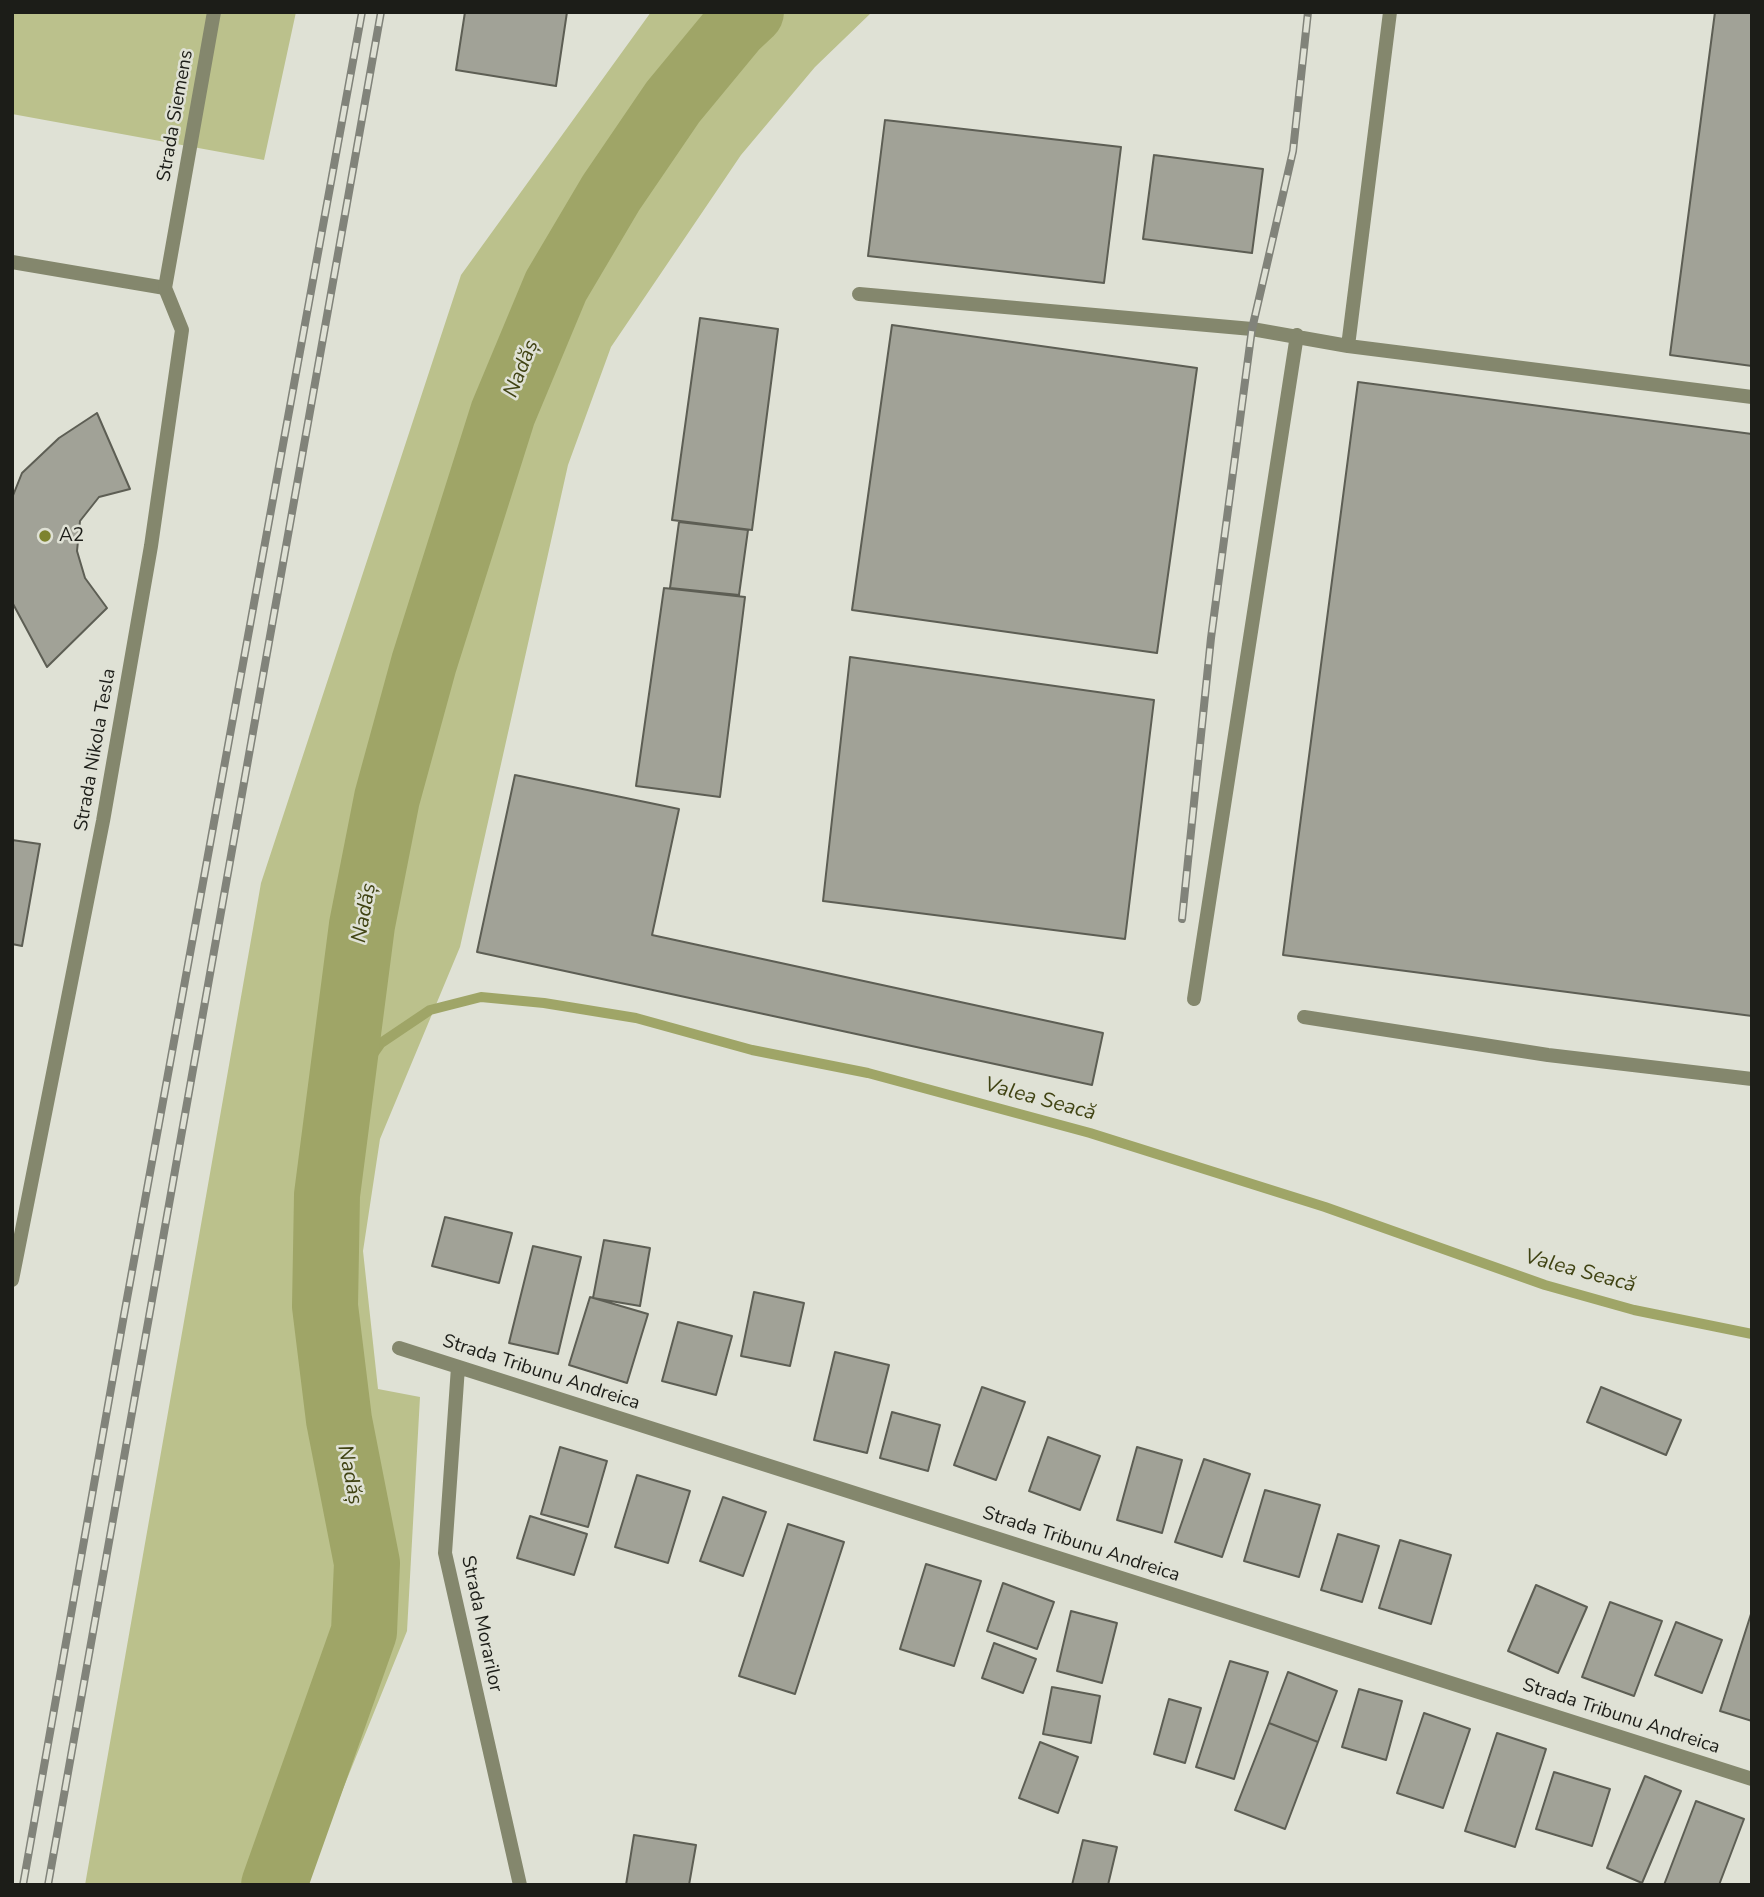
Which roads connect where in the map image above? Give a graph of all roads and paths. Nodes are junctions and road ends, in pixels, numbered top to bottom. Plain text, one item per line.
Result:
1 (214, 12) edge
2 (1390, 12) edge
3 (12, 261) edge
4 (164, 288) junction
5 (859, 294) dead end
6 (1297, 335) junction
7 (1348, 346) junction
8 (1752, 397) edge
9 (1194, 999) dead end
10 (1304, 1017) dead end
11 (1752, 1079) edge
12 (12, 1280) edge
13 (399, 1348) dead end
14 (458, 1367) junction
15 (1752, 1779) edge
16 (520, 1885) edge

1 - 4 street, Strada Siemens
2 - 7 street
3 - 4 street
4 - 12 street, Strada Nikola Tesla
5 - 6 street
6 - 7 street
6 - 9 street
7 - 8 street
10 - 11 street
13 - 14 street, Strada Tribunu Andreica
14 - 15 street, Strada Tribunu Andreica
14 - 16 street, Strada Morarilor

